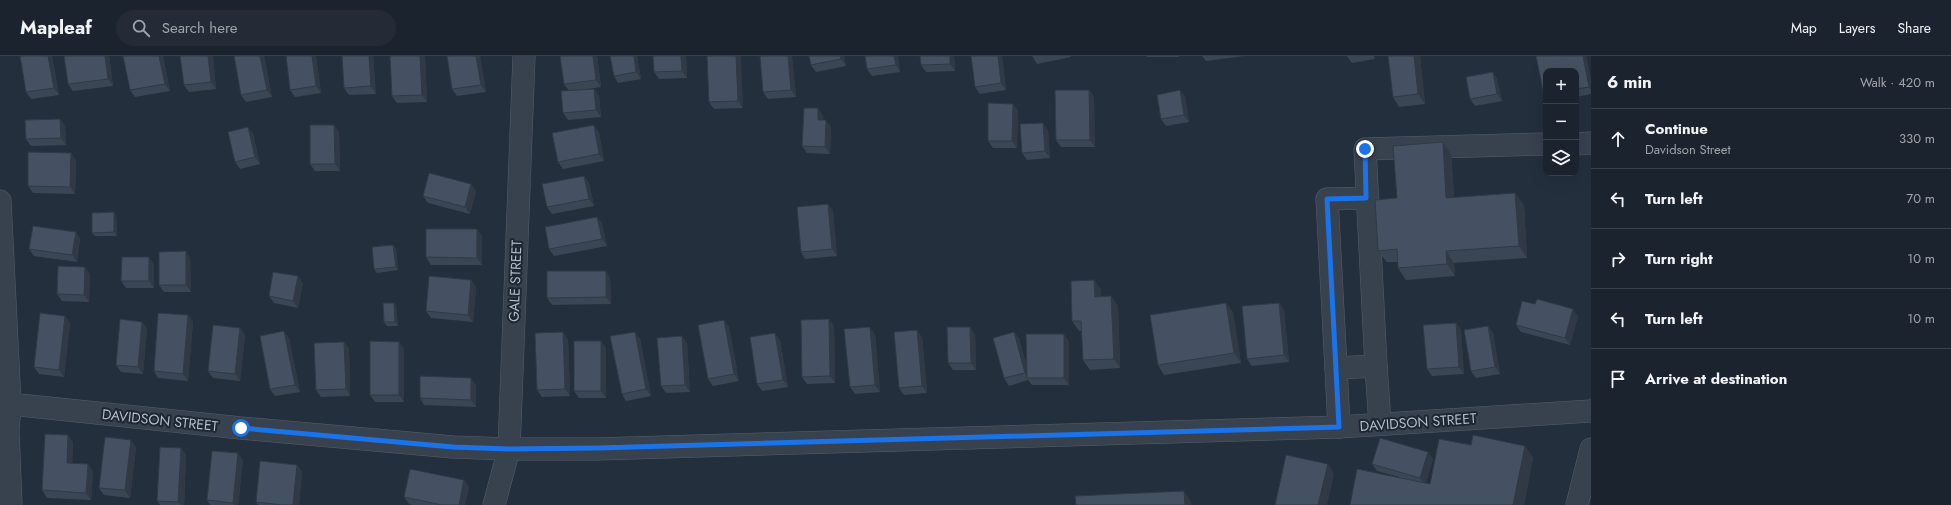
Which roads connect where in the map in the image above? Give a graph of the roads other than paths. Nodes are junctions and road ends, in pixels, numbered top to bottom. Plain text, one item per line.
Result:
1 (524, 56) edge
2 (1591, 143) edge
3 (1543, 144) edge
4 (1579, 144) edge
5 (1366, 198) junction
6 (0, 201) edge
7 (1376, 366) junction
8 (1336, 368) junction
9 (5, 403) edge
10 (1591, 411) edge
11 (1380, 424) junction
12 (1339, 427) junction
13 (509, 449) junction
14 (1591, 449) edge
15 (11, 505) edge
16 (494, 505) edge
17 (1577, 505) edge

1 - 13 street, GALE STREET
2 - 4 street
3 - 5 street
5 - 7 street
5 - 8 street
6 - 9 street
7 - 8 street
7 - 11 street
8 - 12 street
9 - 13 street, DAVIDSON STREET
9 - 15 street
10 - 11 street, DAVIDSON STREET
11 - 12 street, DAVIDSON STREET
12 - 13 street, DAVIDSON STREET
13 - 16 street, GALE STREET
14 - 17 street

